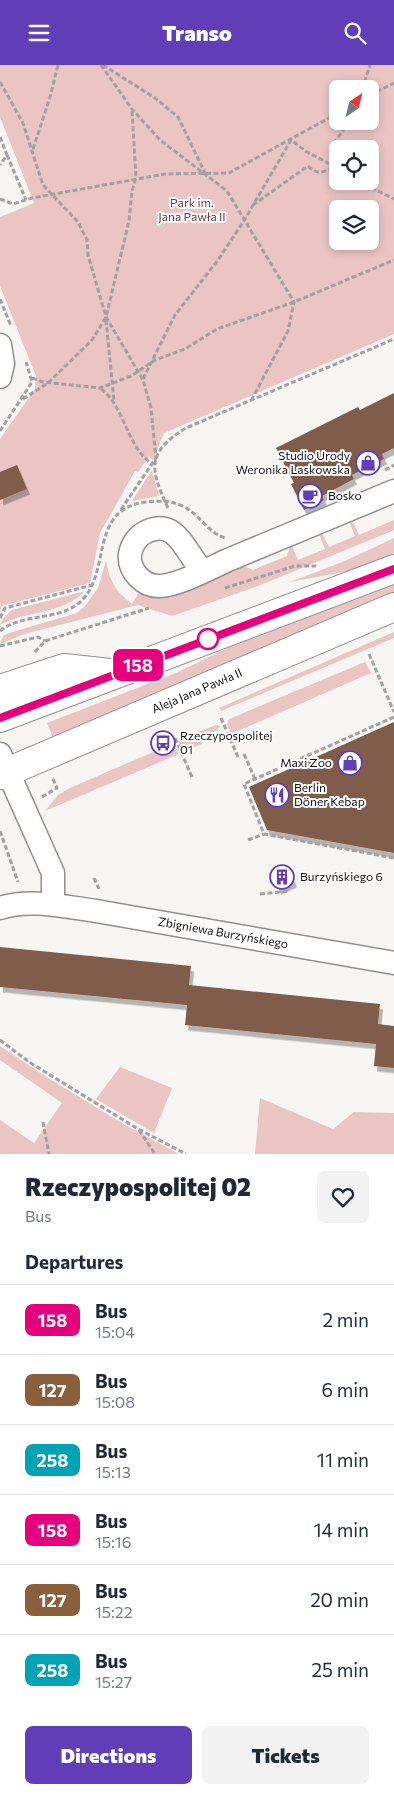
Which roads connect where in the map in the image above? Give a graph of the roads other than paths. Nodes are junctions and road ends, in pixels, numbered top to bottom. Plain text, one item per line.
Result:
1 (0, 345) edge
2 (0, 377) edge
3 (394, 491) edge
4 (394, 569) edge
5 (203, 571) junction
6 (394, 607) edge
7 (114, 674) junction
8 (0, 689) edge
9 (0, 719) edge
10 (3, 767) edge
11 (42, 905) junction
12 (0, 908) edge
13 (394, 963) edge

1 - 2 street
3 - 5 street
4 - 7 main road
5 - 5 street
6 - 10 main road, Aleja Jana Pawła II
7 - 8 main road
7 - 9 main road
10 - 11 street
11 - 12 street, Zbigniewa Burzyńskiego
11 - 13 street, Zbigniewa Burzyńskiego

